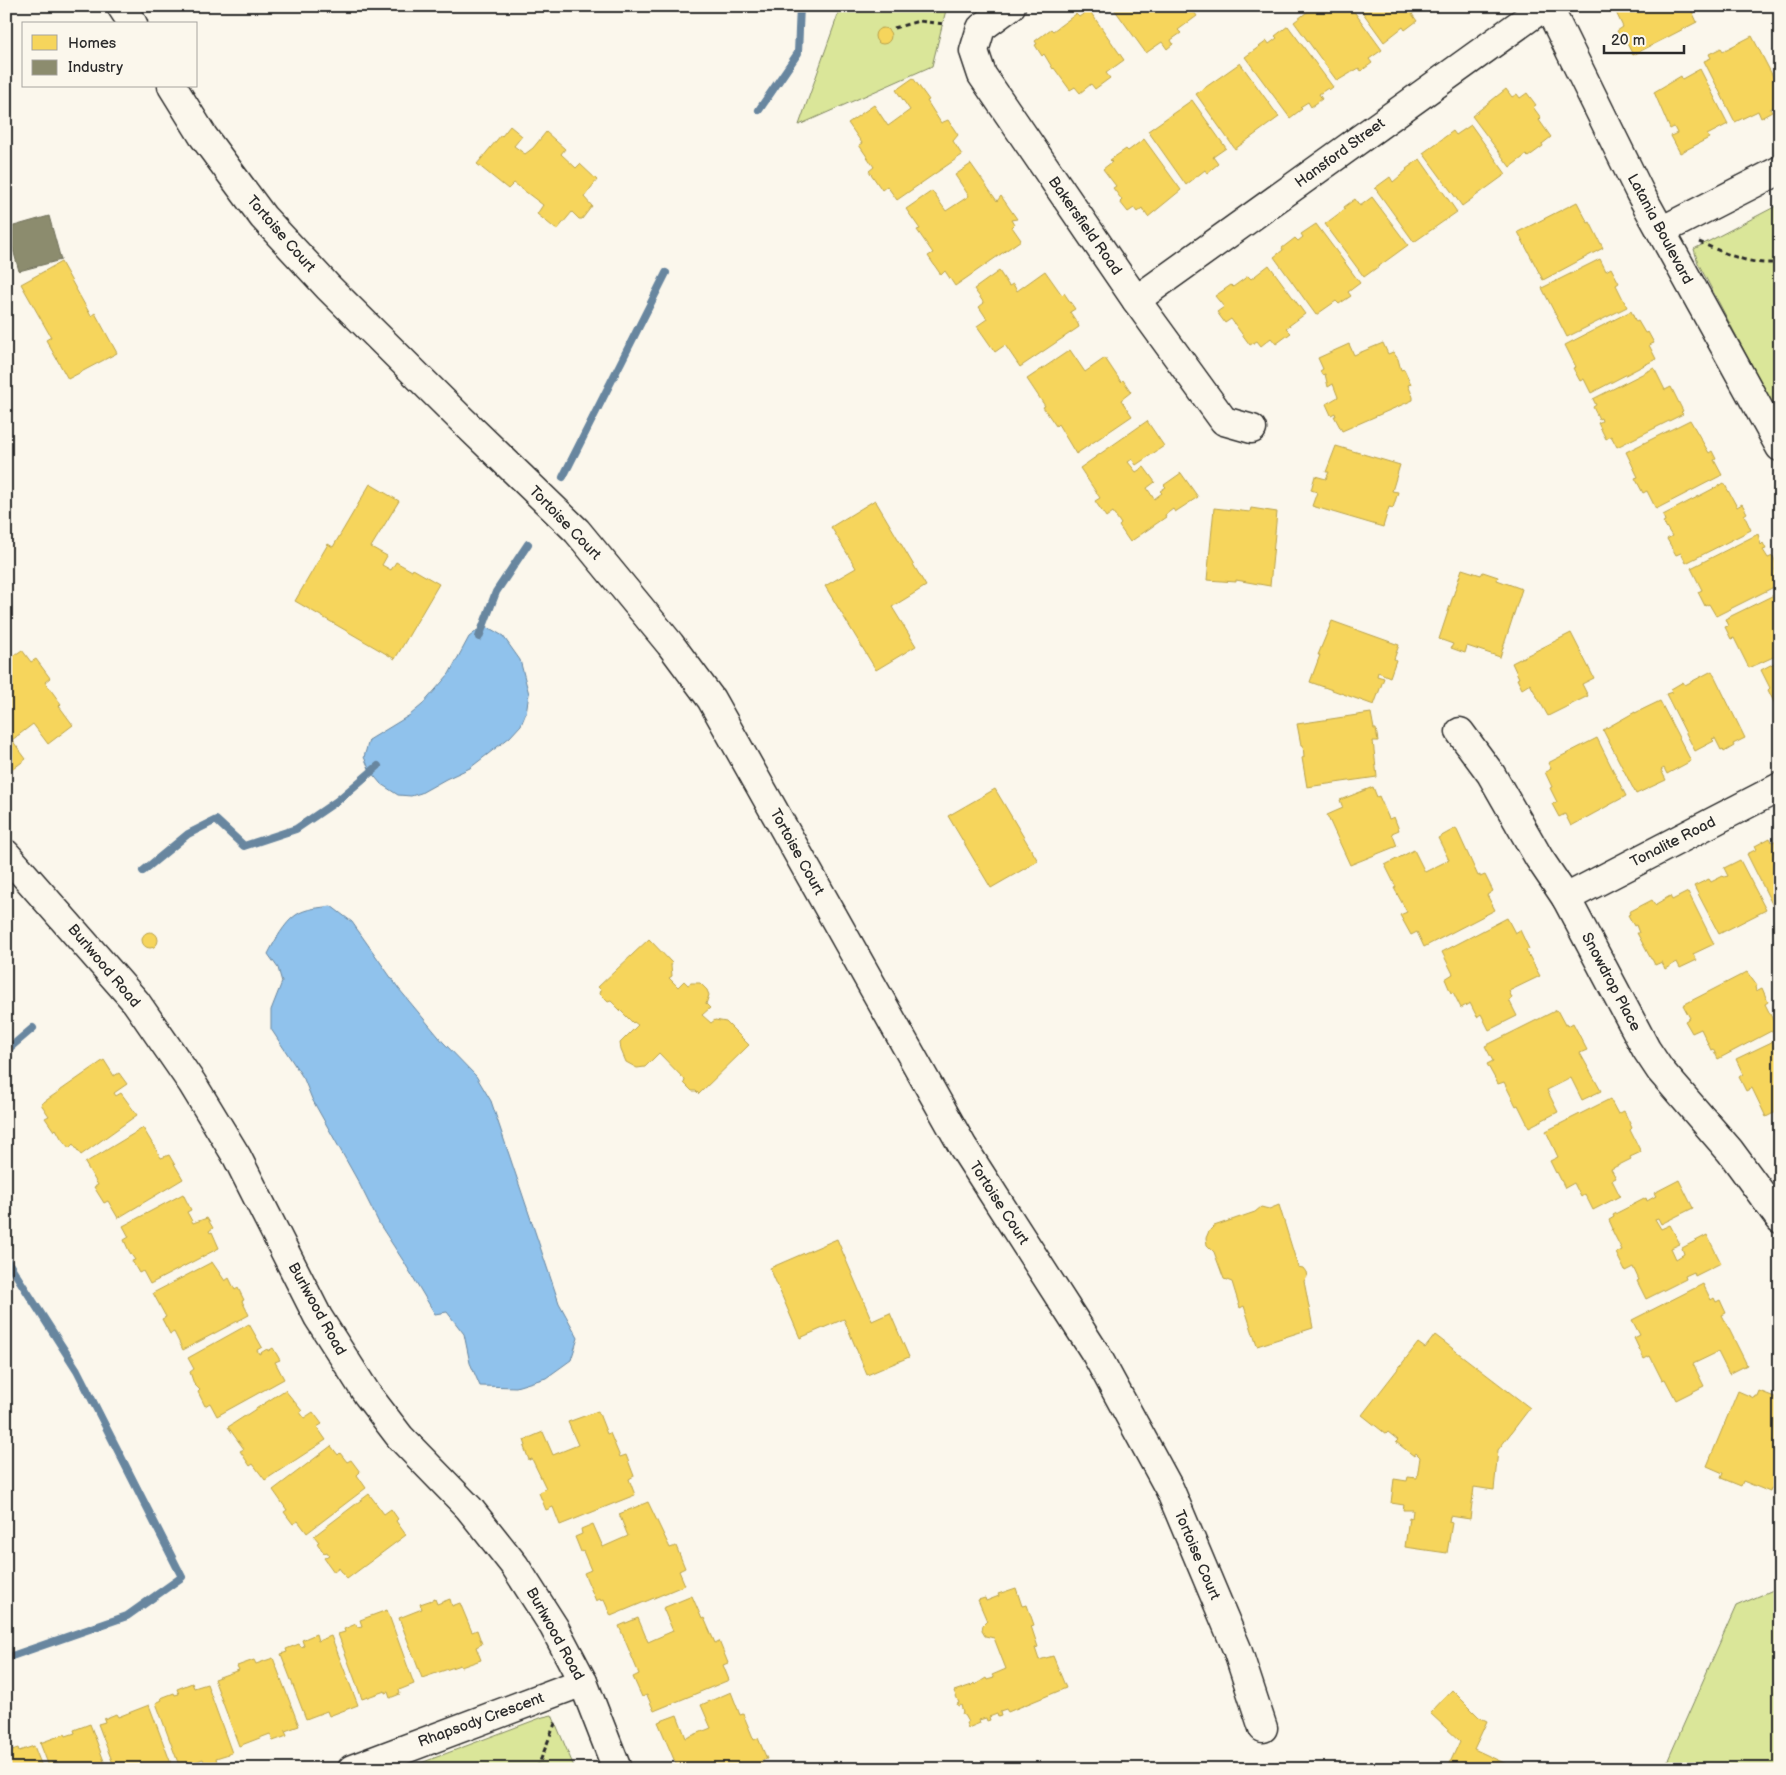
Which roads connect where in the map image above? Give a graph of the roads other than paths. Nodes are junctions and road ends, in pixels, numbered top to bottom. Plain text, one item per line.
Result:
1 (122, 6) edge
2 (1011, 6) edge
3 (1546, 6) edge
4 (132, 22) edge
5 (173, 88) edge
6 (1780, 170) edge
7 (1661, 231) junction
8 (1136, 300) junction
9 (1252, 429) dead end
10 (1780, 447) edge
11 (1460, 732) dead end
12 (1780, 787) edge
13 (6, 854) edge
14 (1566, 898) junction
15 (1780, 1219) edge
16 (583, 1682) junction
17 (1263, 1728) dead end
18 (352, 1769) edge
19 (617, 1769) edge

1 - 4 street
2 - 8 street, Bakersfield Road
3 - 7 street, Latania Boulevard
3 - 8 street, Hansford Street
5 - 17 street, Tortoise Court
6 - 7 street
7 - 10 street, Latania Boulevard
8 - 9 street, Bakersfield Road
11 - 14 street, Snowdrop Place
12 - 14 street, Tonalite Road
13 - 16 street, Burlwood Road
14 - 15 street, Snowdrop Place
16 - 18 street, Rhapsody Crescent
16 - 19 street, Burlwood Road

